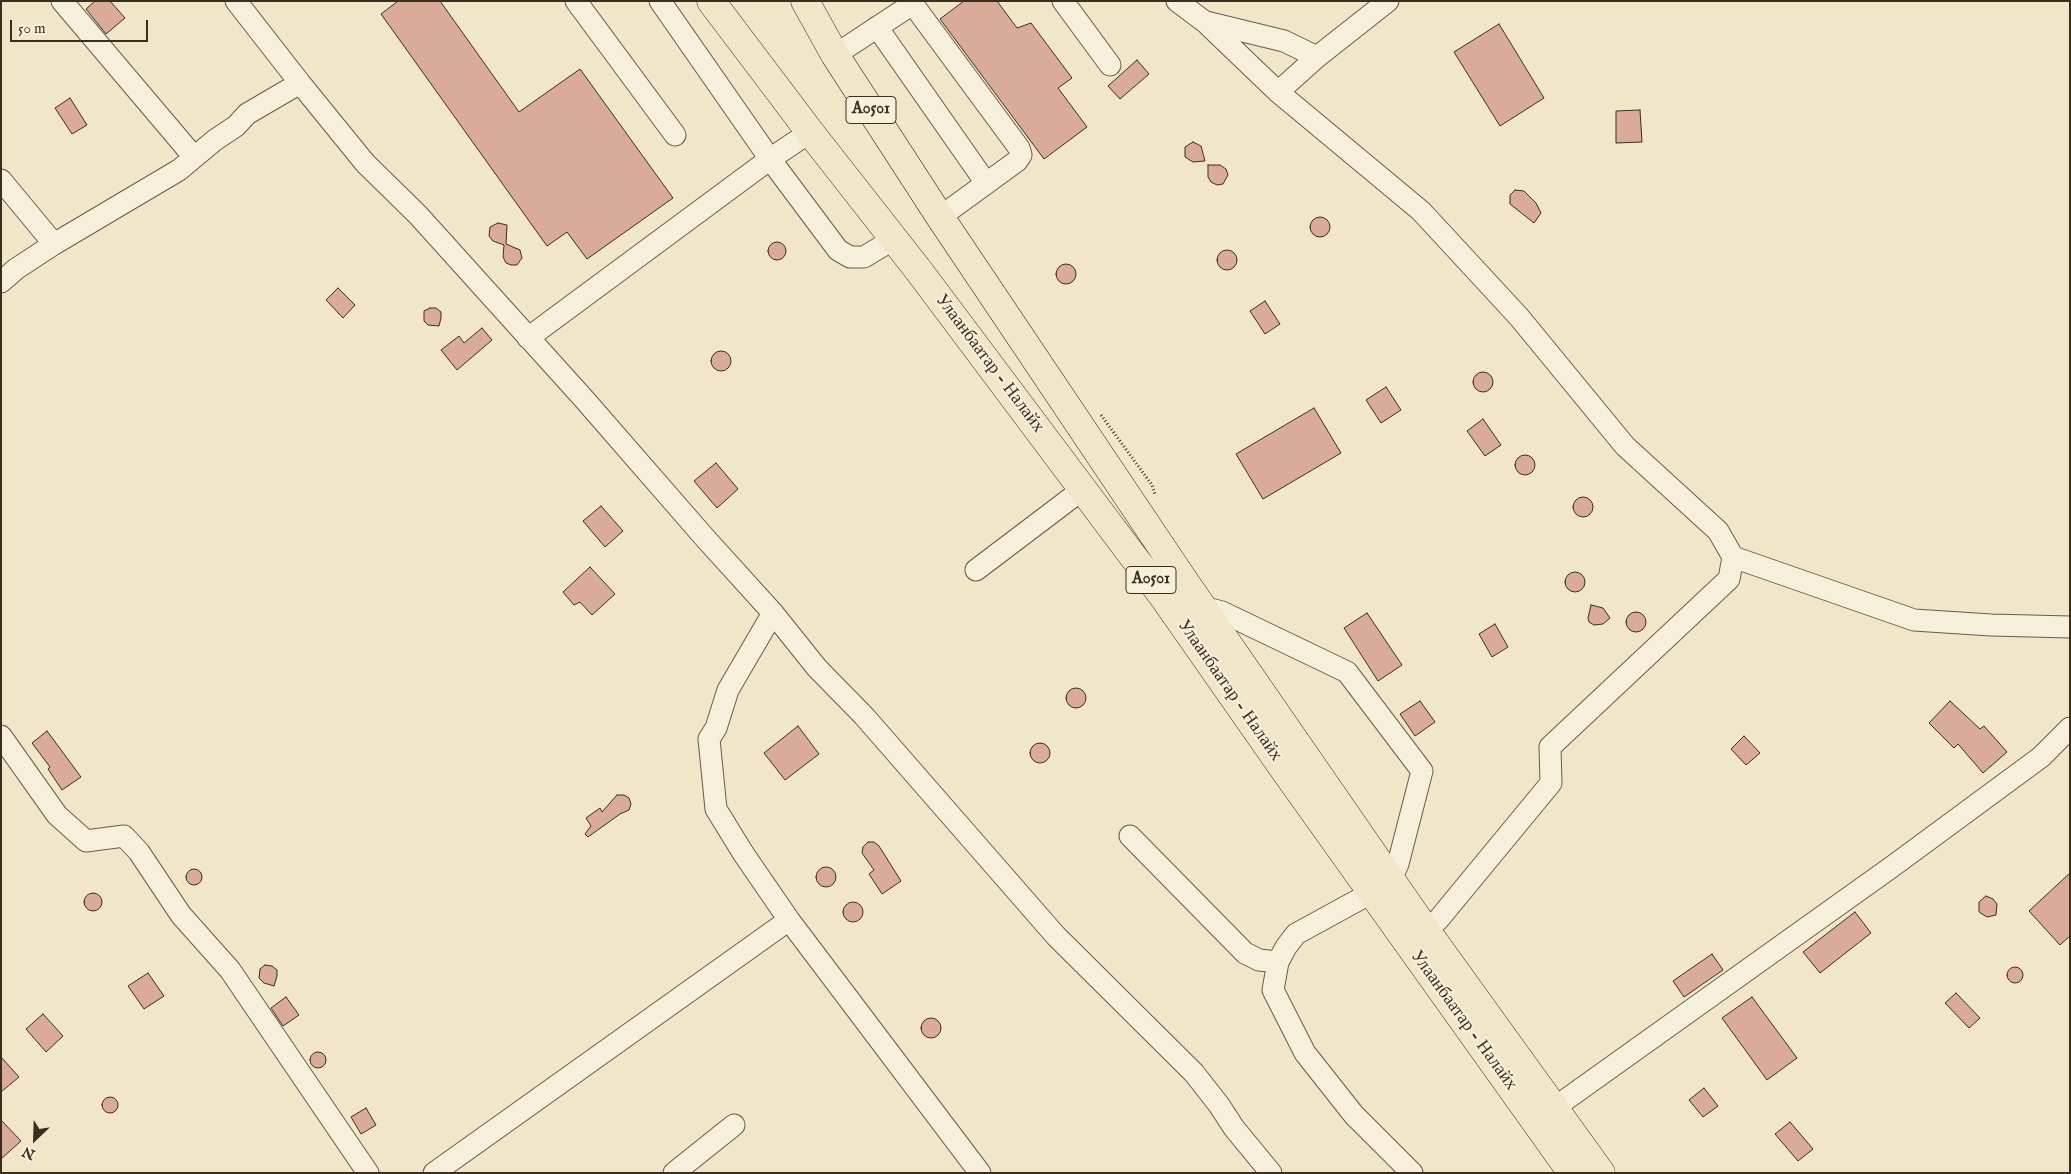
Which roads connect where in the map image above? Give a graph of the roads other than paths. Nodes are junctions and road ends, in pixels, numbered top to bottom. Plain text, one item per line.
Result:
1 (62, 1) edge
2 (236, 1) edge
3 (576, 1) edge
4 (660, 1) edge
5 (711, 1) edge
6 (805, 1) edge
7 (1063, 1) edge
8 (1177, 1) edge
9 (1388, 1) edge
10 (919, 4) edge
11 (1205, 22) junction
12 (877, 27) junction
13 (835, 55) junction
14 (1317, 57) junction
15 (1110, 64) dead end
16 (300, 83) junction
17 (1278, 92) junction
18 (810, 132) junction
19 (675, 135) dead end
20 (194, 157) junction
21 (770, 159) junction
22 (1, 180) edge
23 (986, 183) junction
24 (940, 217) junction
25 (894, 239) junction
26 (54, 244) junction
27 (1, 282) edge
28 (528, 338) junction
29 (1082, 489) junction
30 (1733, 558) junction
31 (976, 570) dead end
32 (1203, 607) junction
33 (773, 613) junction
34 (2070, 627) edge
35 (2070, 728) edge
36 (1, 736) edge
37 (1130, 836) dead end
38 (1381, 886) junction
39 (789, 920) junction
40 (1425, 929) junction
41 (1278, 962) junction
42 (1554, 1108) junction
43 (734, 1125) dead end
44 (368, 1173) edge
45 (434, 1173) edge
46 (674, 1173) edge
47 (980, 1173) edge
48 (1271, 1173) edge
49 (1412, 1173) edge
50 (1572, 1173) edge
51 (1601, 1173) edge

1 - 20 street
2 - 16 street
3 - 19 street
4 - 21 street
5 - 18 highway, Улаанбаатар - Налайх / A0501
6 - 13 highway, Улаанбаатар - Налайх / A0501
7 - 15 street
8 - 11 street
9 - 14 street
10 - 12 street
10 - 23 street
11 - 14 street
11 - 17 street
12 - 13 street
12 - 23 street
13 - 24 highway, Улаанбаатар - Налайх / A0501
14 - 17 street
16 - 20 street
16 - 28 street
17 - 30 street
18 - 21 street
18 - 25 highway, Улаанбаатар - Налайх / A0501
20 - 26 street
21 - 25 street
21 - 28 street
22 - 26 street
23 - 24 street
24 - 32 highway, Улаанбаатар - Налайх / A0501
25 - 29 highway, Улаанбаатар - Налайх / A0501
26 - 27 street
28 - 33 street
29 - 31 street
29 - 38 highway, Улаанбаатар - Налайх / A0501
30 - 34 street
30 - 40 street
32 - 38 highway, Улаанбаатар - Налайх / A0501
32 - 38 street
33 - 39 street
33 - 48 street
35 - 42 street
36 - 44 street
37 - 41 street
38 - 40 highway, Улаанбаатар - Налайх / A0501
38 - 41 street
38 - 50 highway, Улаанбаатар - Налайх / A0501
39 - 45 street
39 - 47 street
40 - 42 highway, Улаанбаатар - Налайх / A0501
41 - 49 street
42 - 51 highway, Улаанбаатар - Налайх / A0501
43 - 46 street

